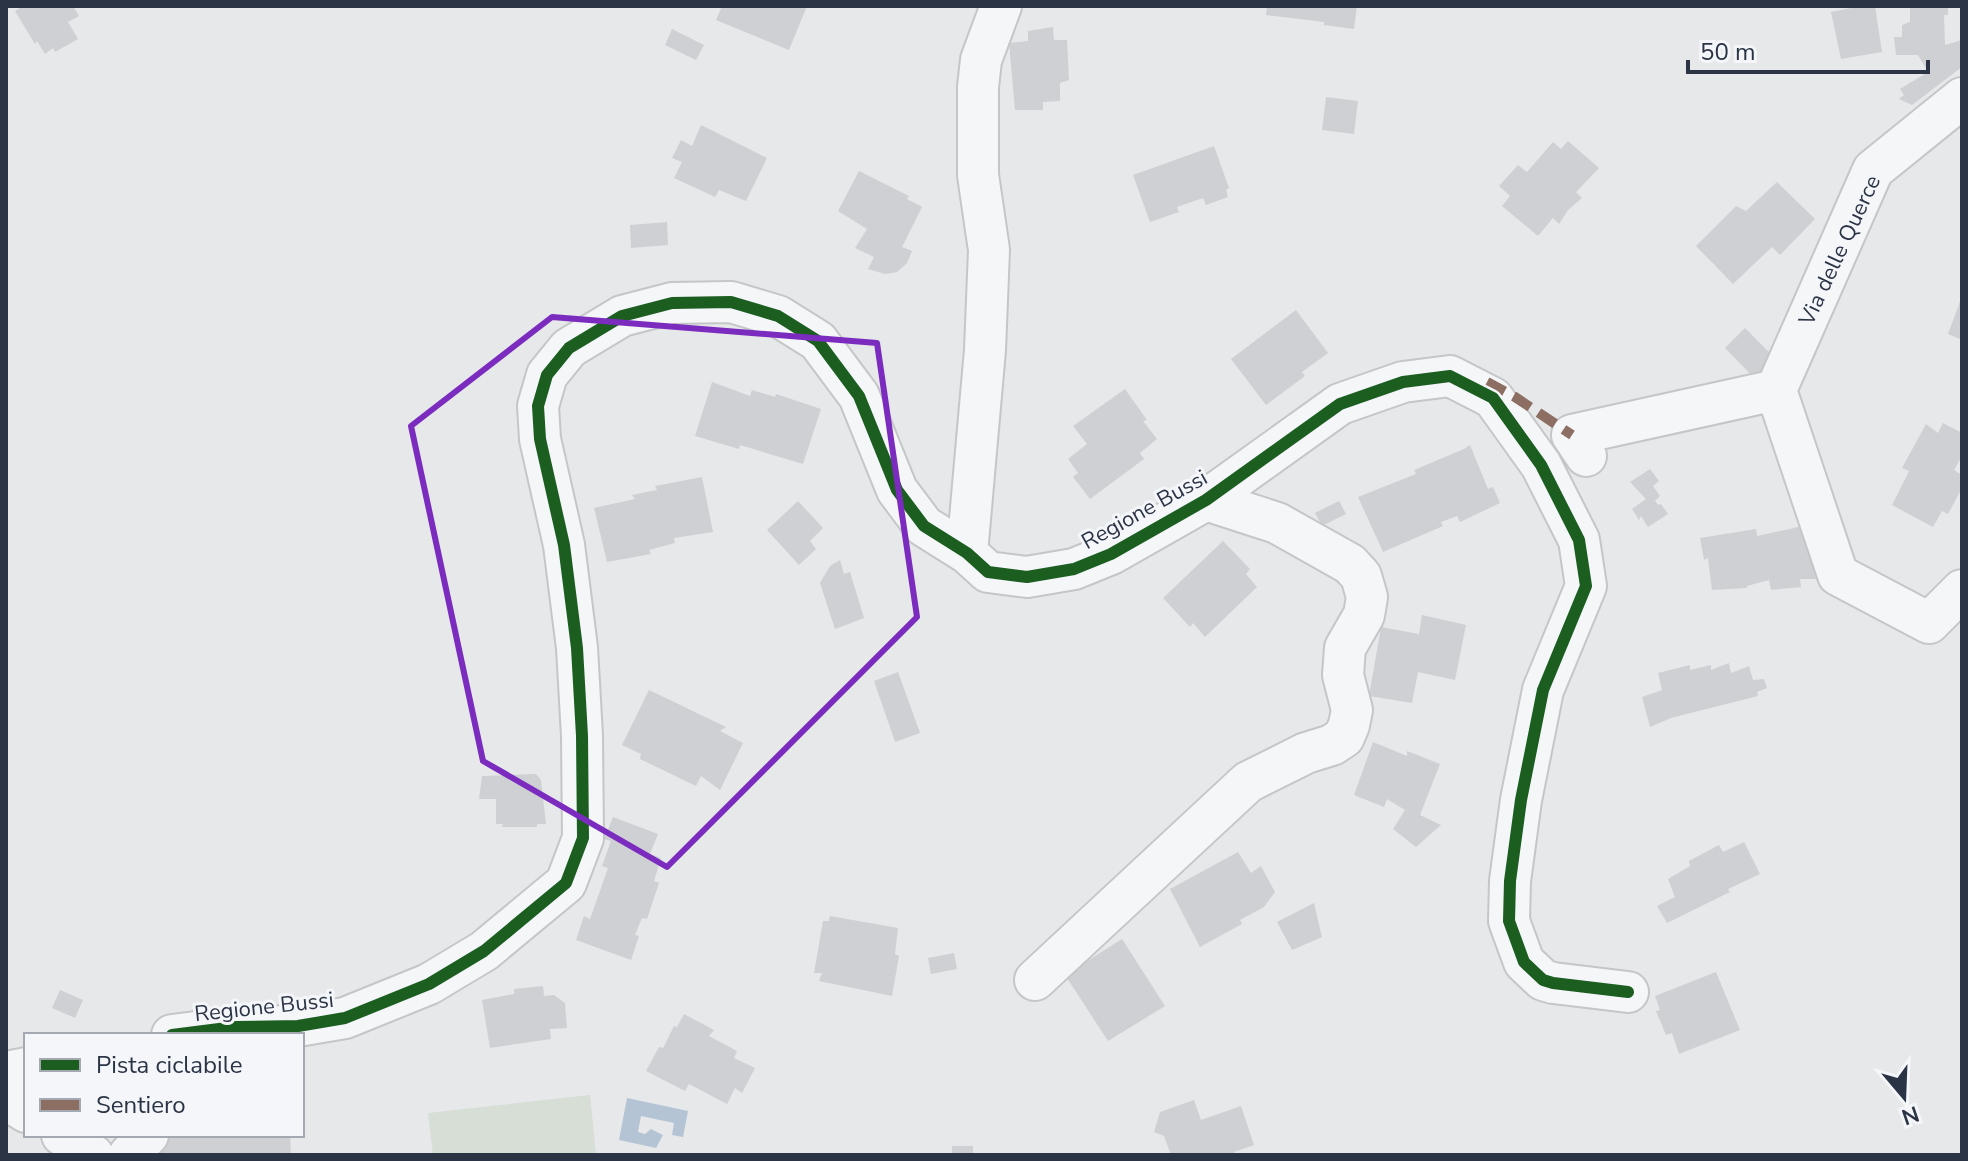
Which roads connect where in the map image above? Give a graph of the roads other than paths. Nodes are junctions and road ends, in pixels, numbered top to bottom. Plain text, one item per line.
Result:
1 (1001, 6) edge
2 (1962, 98) edge
3 (1776, 390) junction
4 (1586, 456) dead end
5 (1206, 500) junction
6 (967, 553) junction
7 (1962, 590) edge
8 (1035, 980) dead end
9 (1628, 992) dead end
10 (188, 1033) edge
11 (6, 1099) edge
12 (24, 1111) edge
13 (65, 1137) edge
14 (146, 1137) edge
15 (93, 1155) edge
16 (129, 1155) edge

1 - 6 street
2 - 3 street, Via delle Querce
3 - 4 street
3 - 7 street
5 - 6 street, Regione Bussi
5 - 8 street, Regione Bussi
5 - 9 street, Regione Bussi
6 - 10 street, Regione Bussi
11 - 12 street
13 - 15 street
14 - 16 street

